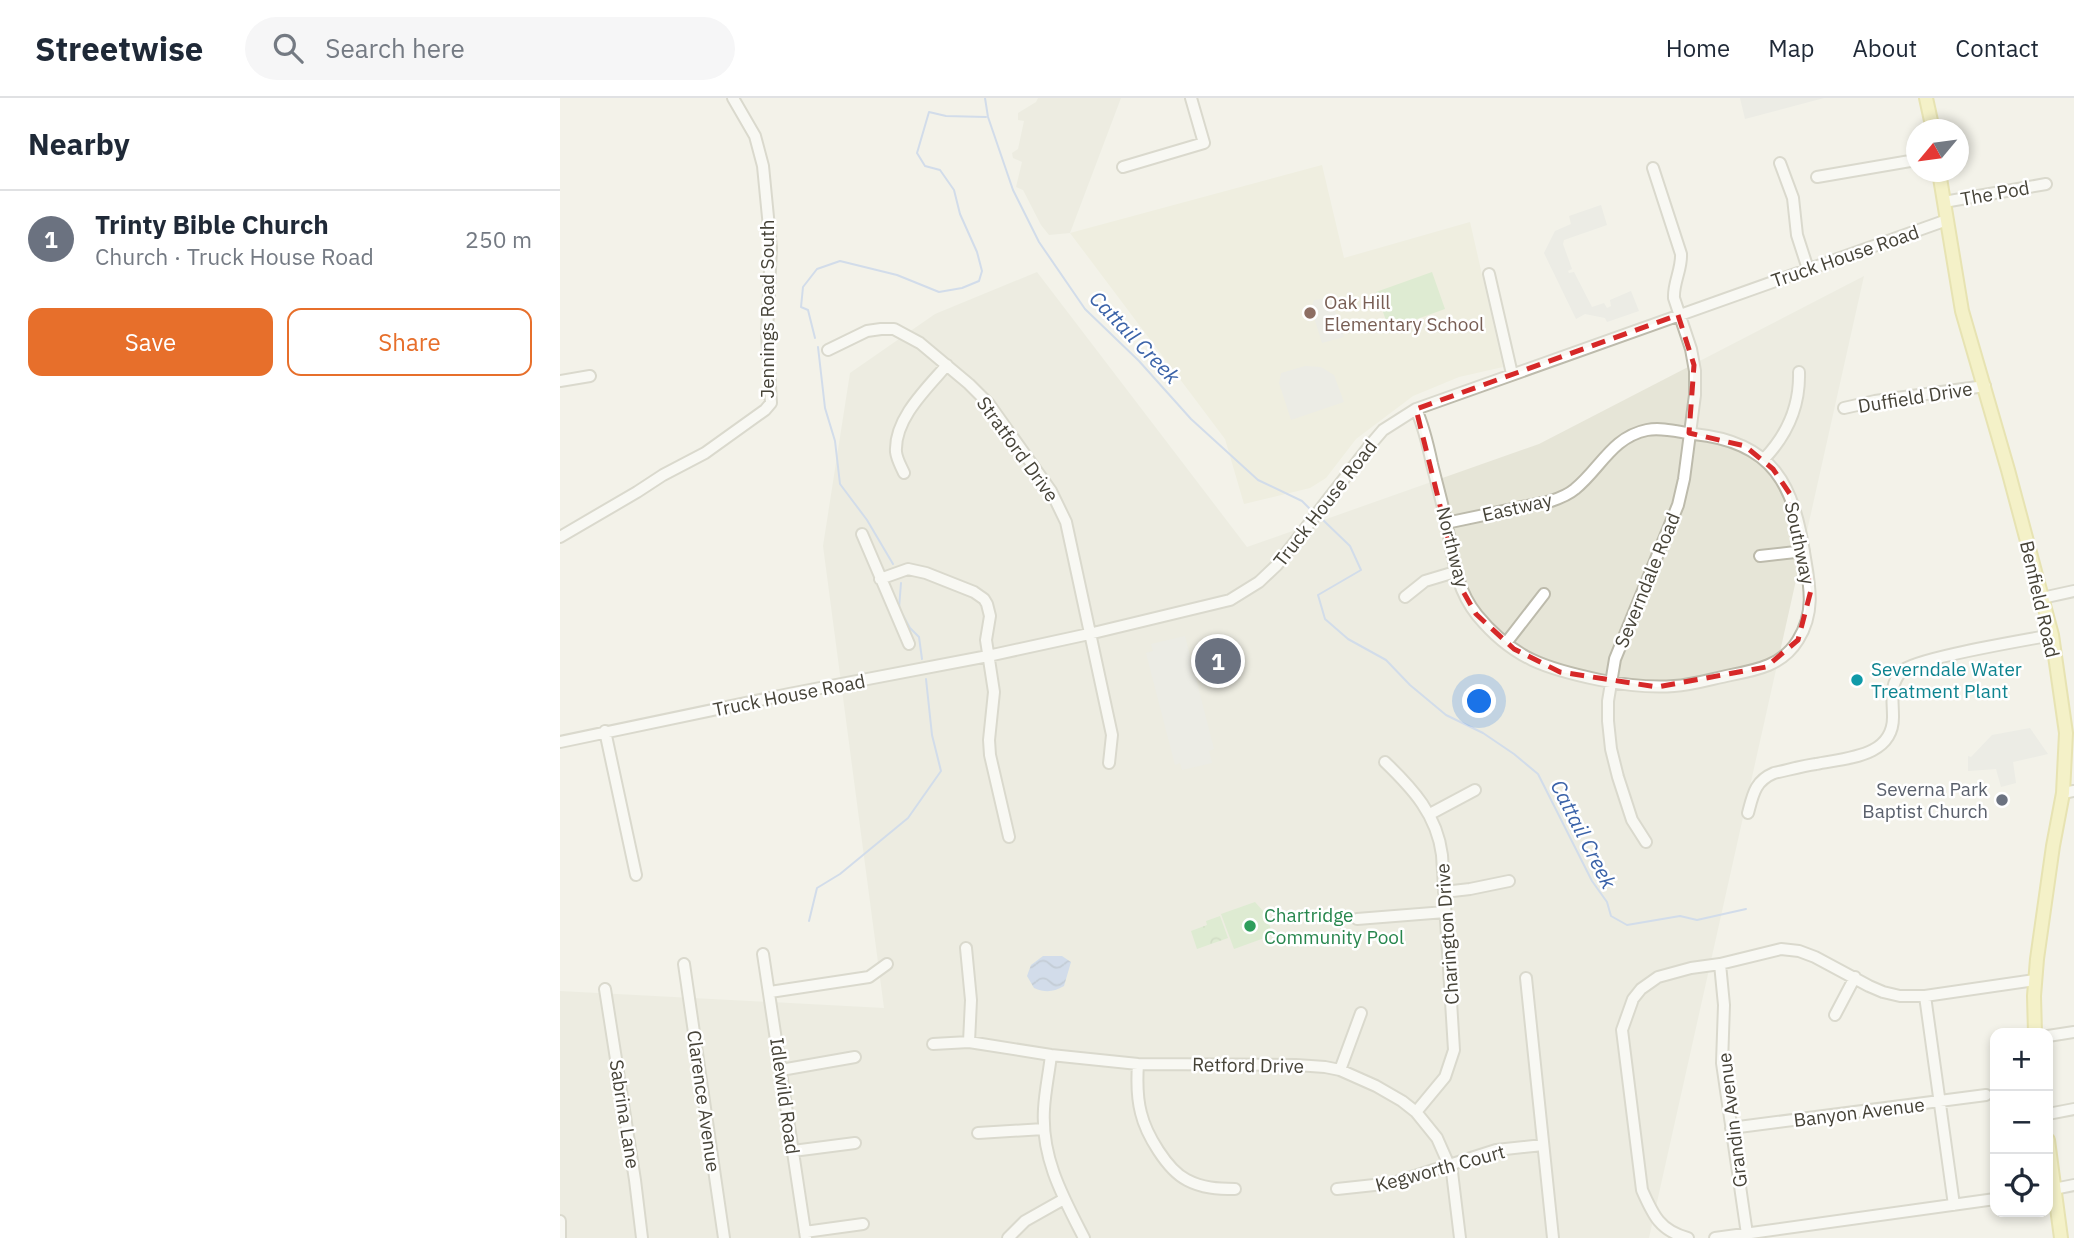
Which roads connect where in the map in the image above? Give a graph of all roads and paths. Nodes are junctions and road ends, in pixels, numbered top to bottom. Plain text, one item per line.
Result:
1 (733, 98) edge
2 (1191, 98) edge
3 (1926, 98) edge
4 (1931, 119) edge
5 (1906, 162) edge
6 (1780, 163) dead end
7 (1123, 167) dead end
8 (1653, 168) dead end
9 (1817, 177) dead end
10 (1941, 182) edge
11 (2046, 184) dead end
12 (1944, 202) junction
13 (1947, 220) junction
14 (1808, 269) junction
15 (1489, 274) dead end
16 (1678, 315) junction
17 (828, 350) dead end
18 (947, 365) junction
19 (1800, 372) dead end
20 (1512, 374) junction
21 (590, 376) dead end
22 (560, 381) edge
23 (1985, 386) junction
24 (1844, 408) dead end
25 (1416, 409) junction
26 (1689, 433) junction
27 (1764, 459) junction
28 (904, 473) dead end
29 (1446, 523) junction
30 (862, 534) dead end
31 (560, 537) edge
32 (1804, 551) junction
33 (1759, 556) dead end
34 (1455, 572) junction
35 (880, 579) junction
36 (2074, 591) edge
37 (1544, 593) dead end
38 (1405, 597) dead end
39 (2042, 598) junction
40 (1089, 634) junction
41 (2052, 635) junction
42 (909, 643) dead end
43 (1506, 643) junction
44 (988, 656) junction
45 (1611, 682) junction
46 (605, 732) junction
47 (560, 742) edge
48 (1385, 762) dead end
49 (1109, 763) dead end
50 (1475, 790) dead end
51 (2068, 792) edge
52 (1748, 813) dead end
53 (1430, 814) junction
54 (1009, 837) dead end
55 (1646, 842) dead end
56 (636, 875) dead end
57 (1509, 881) dead end
58 (1444, 892) junction
59 (1445, 912) junction
60 (1357, 919) dead end
61 (966, 948) dead end
62 (763, 954) dead end
63 (684, 964) dead end
64 (887, 964) dead end
65 (1720, 964) junction
66 (1855, 977) junction
67 (1526, 978) dead end
68 (2035, 979) junction
69 (604, 989) dead end
70 (770, 992) junction
71 (1925, 996) junction
72 (1361, 1013) dead end
73 (1835, 1015) dead end
74 (2035, 1028) edge
75 (2074, 1032) edge
76 (2053, 1035) edge
77 (970, 1042) junction
78 (933, 1044) dead end
79 (1051, 1055) junction
80 (855, 1057) dead end
81 (1138, 1064) junction
82 (781, 1070) junction
83 (1340, 1070) junction
84 (1986, 1095) dead end
85 (1938, 1102) junction
86 (2074, 1109) edge
87 (1416, 1112) junction
88 (2053, 1113) edge
89 (1731, 1128) junction
90 (1044, 1129) junction
91 (978, 1133) dead end
92 (855, 1143) dead end
93 (1543, 1145) junction
94 (793, 1152) junction
95 (2050, 1154) edge
96 (1449, 1164) junction
97 (2074, 1185) edge
98 (1235, 1189) dead end
99 (1337, 1189) dead end
100 (2054, 1189) junction
101 (1064, 1199) junction
102 (1990, 1200) edge
103 (1955, 1205) junction
104 (560, 1221) edge
105 (863, 1224) dead end
106 (1664, 1228) junction
107 (1747, 1234) junction
108 (805, 1235) edge
109 (560, 1238) edge
110 (642, 1238) edge
111 (724, 1238) edge
112 (1008, 1238) edge
113 (1084, 1238) edge
114 (1460, 1238) edge
115 (1553, 1238) edge
116 (1657, 1238) edge
117 (1688, 1238) edge
118 (1715, 1238) edge
119 (2061, 1238) edge

1 - 31 street, Jennings Road South
2 - 7 street
3 - 4 main road
5 - 9 street
6 - 14 street
8 - 16 street, Severndale Road
10 - 12 main road, Benfield Road
11 - 12 street, The Pod
12 - 13 main road, Benfield Road
13 - 14 street, Truck House Road
13 - 23 main road, Benfield Road
14 - 16 street, Truck House Road
15 - 20 street
16 - 20 street, Truck House Road
16 - 26 street, Severndale Road
17 - 18 street, Stratford Drive
18 - 28 street
18 - 40 street, Stratford Drive
19 - 27 street
20 - 25 street, Truck House Road
21 - 22 street
23 - 24 street, Duffield Drive
23 - 39 main road, Benfield Road
25 - 29 street, Northway
25 - 40 street, Truck House Road
26 - 27 street, Southway
26 - 29 street, Eastway
26 - 45 street, Severndale Road
27 - 32 street, Southway
29 - 34 street, Northway
30 - 35 street
32 - 33 street
32 - 45 street, Southway
34 - 38 street
34 - 43 street, Northway
35 - 42 street
35 - 44 street
36 - 39 street
37 - 43 street
39 - 41 main road, Benfield Road
40 - 44 street, Truck House Road
40 - 49 street, Stratford Drive
41 - 51 main road, Benfield Road
41 - 52 street
43 - 45 street, Northway
44 - 46 street, Truck House Road
44 - 54 street
45 - 55 street, Severndale Road
46 - 47 street, Truck House Road
46 - 56 street
48 - 53 street, Charington Drive
50 - 53 street
51 - 68 main road, Benfield Road
53 - 58 street, Charington Drive
57 - 58 street
58 - 59 street, Charington Drive
59 - 60 street
59 - 87 street, Charington Drive
61 - 77 street
62 - 70 street, Idlewild Road
63 - 111 street, Clarence Avenue
64 - 70 street
65 - 66 street
65 - 89 street, Grandin Avenue
65 - 106 street
66 - 71 street
66 - 73 street
67 - 93 street
68 - 71 street
68 - 74 main road, Benfield Road
69 - 110 street, Sabrina Lane
70 - 82 street, Idlewild Road
71 - 85 street
72 - 83 street
75 - 76 street
77 - 78 street, Retford Drive
77 - 79 street, Retford Drive
79 - 81 street, Retford Drive
79 - 90 street
80 - 82 street
81 - 83 street, Retford Drive
81 - 98 street
82 - 94 street, Idlewild Road
83 - 87 street, Retford Drive
84 - 85 street, Banyon Avenue
85 - 89 street, Banyon Avenue
85 - 103 street
86 - 88 street
87 - 96 street, Retford Drive
89 - 107 street, Grandin Avenue
90 - 91 street
90 - 101 street
92 - 94 street
93 - 96 street, Kegworth Court
93 - 115 street
94 - 108 street, Idlewild Road
95 - 100 main road
96 - 99 street, Kegworth Court
96 - 114 street, Retford Drive
97 - 100 street
100 - 119 main road
101 - 112 street
101 - 113 street
102 - 103 street
103 - 107 street
104 - 109 street
105 - 108 street
106 - 116 street
106 - 117 street
107 - 118 street

